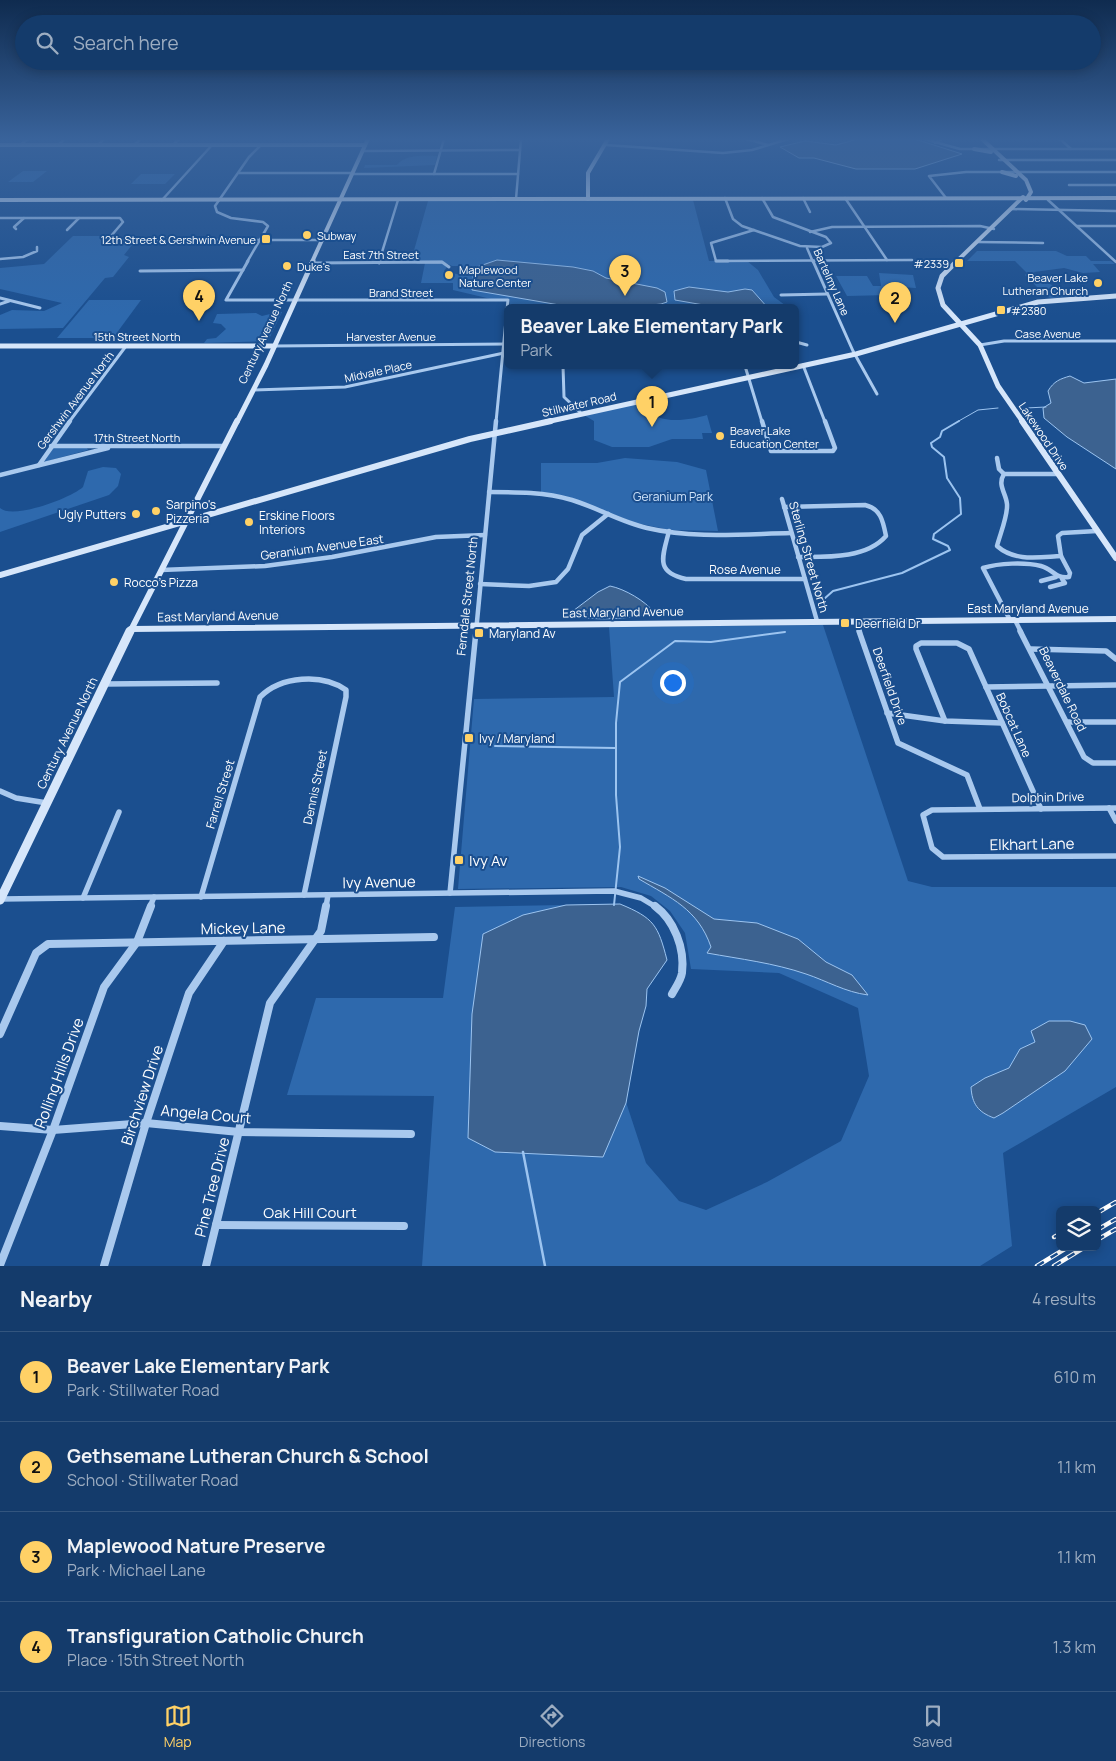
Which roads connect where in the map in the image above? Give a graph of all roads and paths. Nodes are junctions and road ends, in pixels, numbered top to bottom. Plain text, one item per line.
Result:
1 (714, 198) edge
2 (725, 198) edge
3 (762, 198) edge
4 (803, 198) edge
5 (844, 198) edge
6 (1003, 198) edge
7 (1022, 198) edge
8 (1028, 198) edge
9 (1030, 198) edge
10 (1111, 198) edge
11 (516, 199) joint
12 (588, 199) joint
13 (1048, 199) junction
14 (0, 200) edge
15 (162, 200) joint
16 (220, 200) junction
17 (339, 200) junction
18 (398, 200) junction
19 (1018, 202) junction
20 (1011, 209) junction
21 (1016, 210) junction
22 (810, 212) dead end
23 (1061, 212) junction
24 (1116, 212) edge
25 (0, 218) edge
26 (24, 218) junction
27 (79, 218) junction
28 (1077, 226) junction
29 (1116, 226) edge
30 (865, 227) junction
31 (992, 228) junction
32 (16, 229) dead end
33 (67, 230) dead end
34 (754, 230) junction
35 (810, 232) junction
36 (260, 240) junction
37 (320, 240) junction
38 (979, 240) junction
39 (1043, 243) dead end
40 (38, 247) dead end
41 (807, 248) junction
42 (0, 259) edge
43 (812, 260) junction
44 (887, 260) junction
45 (912, 260) dead end
46 (1115, 260) edge
47 (311, 263) junction
48 (379, 263) junction
49 (449, 267) dead end
50 (243, 270) junction
51 (140, 271) dead end
52 (781, 294) dead end
53 (827, 294) junction
54 (1116, 296) edge
55 (0, 298) edge
56 (9, 300) junction
57 (508, 300) joint
58 (294, 302) junction
59 (0, 304) edge
60 (508, 304) edge
61 (40, 308) dead end
62 (952, 316) junction
63 (978, 320) junction
64 (961, 324) junction
65 (943, 329) junction
66 (936, 331) junction
67 (974, 337) junction
68 (1116, 341) edge
69 (799, 343) edge
70 (504, 344) edge
71 (807, 344) dead end
72 (980, 345) junction
73 (0, 346) edge
74 (126, 346) junction
75 (274, 346) junction
76 (504, 353) joint
77 (856, 354) junction
78 (804, 365) junction
79 (799, 366) edge
80 (563, 369) edge
81 (746, 369) edge
82 (787, 369) edge
83 (749, 378) junction
84 (253, 390) junction
85 (877, 394) dead end
86 (582, 414) junction
87 (496, 433) junction
88 (51, 446) junction
89 (115, 446) junction
90 (224, 446) junction
91 (997, 458) dead end
92 (40, 465) junction
93 (1004, 474) junction
94 (1058, 474) junction
95 (0, 475) edge
96 (489, 492) junction
97 (782, 499) dead end
98 (195, 502) junction
99 (784, 508) junction
100 (215, 513) junction
101 (608, 514) junction
102 (185, 522) junction
103 (669, 531) junction
104 (1097, 531) junction
105 (149, 532) junction
106 (791, 533) junction
107 (485, 535) junction
108 (176, 541) junction
109 (1061, 556) junction
110 (798, 557) junction
111 (1116, 558) edge
112 (159, 573) junction
113 (0, 575) edge
114 (1059, 578) junction
115 (805, 579) junction
116 (1041, 581) dead end
117 (480, 584) junction
118 (1050, 587) dead end
119 (1116, 619) edge
120 (1013, 620) junction
121 (817, 621) junction
122 (856, 621) junction
123 (475, 625) junction
124 (131, 629) junction
125 (1031, 649) junction
126 (1116, 658) edge
127 (217, 683) dead end
128 (104, 684) junction
129 (1049, 685) junction
130 (1116, 685) edge
131 (342, 686) joint
132 (986, 687) junction
133 (887, 713) junction
134 (945, 721) junction
135 (1067, 722) junction
136 (1116, 722) edge
137 (1002, 723) junction
138 (1116, 763) edge
139 (0, 791) edge
140 (47, 803) junction
141 (1113, 808) edge
142 (980, 809) junction
143 (1041, 809) junction
144 (119, 812) dead end
145 (1116, 821) edge
146 (1116, 856) edge
147 (450, 893) junction
148 (304, 895) junction
149 (328, 895) junction
150 (154, 897) junction
151 (201, 897) junction
152 (83, 898) junction
153 (0, 900) edge
154 (434, 937) dead end
155 (313, 939) junction
156 (224, 941) junction
157 (137, 942) junction
158 (672, 994) dead end
159 (0, 1034) edge
160 (146, 1123) junction
161 (0, 1126) edge
162 (53, 1130) junction
163 (239, 1132) junction
164 (411, 1134) dead end
165 (216, 1225) junction
166 (404, 1226) dead end
167 (0, 1264) edge
168 (104, 1266) edge
169 (206, 1266) edge

1 - 12 main road
2 - 34 street
3 - 35 street, Bartelmy Lane
4 - 22 street
5 - 30 street
6 - 19 main road
7 - 19 main road
8 - 21 main road
9 - 13 main road
10 - 13 main road
11 - 12 main road
11 - 18 main road
13 - 23 street
14 - 15 main road
15 - 16 main road
16 - 17 main road
16 - 36 street
17 - 18 main road
17 - 37 main road, Century Avenue North
18 - 48 street
19 - 20 main road
20 - 21 street
20 - 31 main road
21 - 23 street
21 - 31 main road
23 - 24 street
23 - 28 street
25 - 26 street
26 - 27 street
26 - 32 street
27 - 33 street
27 - 36 street
28 - 29 street
28 - 46 street
30 - 31 street
30 - 35 street
30 - 44 street
31 - 38 main road
34 - 41 street
34 - 43 street
35 - 41 street, Bartelmy Lane
36 - 37 street
36 - 50 street
37 - 47 main road, Century Avenue North
38 - 39 street
38 - 62 main road
40 - 42 street
41 - 43 street, Bartelmy Lane
43 - 44 street
43 - 53 street, Bartelmy Lane
44 - 45 street
47 - 48 street, East 7th Street
47 - 58 main road, Century Avenue North
48 - 49 street, East 7th Street
50 - 51 street
50 - 58 street, Brand Street
52 - 53 street
53 - 77 street, Bartelmy Lane
54 - 63 main road, Stillwater Road
55 - 56 street
56 - 59 street
56 - 61 street
57 - 58 street, Brand Street
57 - 60 street, Ferndale Street North
58 - 75 main road, Century Avenue North
62 - 63 main road
62 - 64 main road
62 - 65 main road
63 - 64 main road, Stillwater Road
64 - 65 main road, Stillwater Road
64 - 67 main road, Lakewood Drive
65 - 66 main road, Stillwater Road
66 - 67 main road
66 - 77 main road, Stillwater Road
67 - 72 main road, Lakewood Drive
68 - 72 street, Case Avenue
69 - 71 street
70 - 75 street, Harvester Avenue
72 - 94 main road, Lakewood Drive
73 - 74 main road, 15th Street North
74 - 75 main road, 15th Street North
74 - 88 street, Gershwin Avenue North
75 - 84 main road, Century Avenue North
76 - 84 street, Midvale Place
76 - 87 street, Ferndale Street North
77 - 78 main road, Stillwater Road
77 - 85 street, Bartelmy Lane
78 - 79 main road, Stillwater Road
78 - 83 street
80 - 86 street
81 - 83 street
82 - 83 main road, Stillwater Road
83 - 86 main road, Stillwater Road
84 - 90 main road, Century Avenue North
86 - 87 main road, Stillwater Road
87 - 96 street, Ferndale Street North
87 - 100 main road, Stillwater Road
88 - 89 street, 17th Street North
88 - 92 street, Gershwin Avenue North
89 - 90 street, 17th Street North
89 - 92 street
90 - 98 main road, Century Avenue North
91 - 93 street
92 - 95 street
93 - 94 street
93 - 109 street
94 - 104 main road, Lakewood Drive
96 - 101 street
96 - 107 street, Ferndale Street North
97 - 99 street, Sterling Street North
98 - 100 main road
98 - 102 main road, Century Avenue North
99 - 106 street, Sterling Street North
99 - 110 street
100 - 102 main road, Stillwater Road
101 - 103 street
101 - 117 street
102 - 105 main road, Stillwater Road
102 - 108 main road, Century Avenue North
103 - 106 street
103 - 115 street, Rose Avenue
104 - 109 street
104 - 111 main road, Lakewood Drive
105 - 108 main road
105 - 113 main road, Stillwater Road
106 - 110 street, Sterling Street North
107 - 112 street, Geranium Avenue East
107 - 117 street, Ferndale Street North
108 - 112 main road, Century Avenue North
109 - 114 street
110 - 115 street, Sterling Street North
112 - 124 main road, Century Avenue North
114 - 116 street
114 - 118 street
114 - 120 street, Beaverdale Road
115 - 121 street, Sterling Street North
117 - 123 street, Ferndale Street North
119 - 120 main road, East Maryland Avenue
120 - 122 main road, East Maryland Avenue
120 - 125 street, Beaverdale Road
121 - 122 main road, East Maryland Avenue
121 - 123 main road, East Maryland Avenue
122 - 133 street, Deerfield Drive
123 - 124 main road, East Maryland Avenue
123 - 147 street, Ferndale Street North
124 - 128 main road, Century Avenue North
125 - 126 street
125 - 129 street, Beaverdale Road
127 - 128 street
128 - 140 main road, Century Avenue North
129 - 130 street
129 - 132 street
129 - 135 street, Beaverdale Road
131 - 148 street, Dennis Street
131 - 151 street, Farrell Street
132 - 134 street, Bobcat Lane
132 - 137 street, Bobcat Lane
133 - 134 street
133 - 142 street, Deerfield Drive
134 - 137 street
135 - 136 street
135 - 138 street, Beaverdale Road
137 - 143 street, Bobcat Lane
139 - 140 street
140 - 153 main road, Century Avenue North
141 - 143 street, Dolphin Drive
141 - 145 street
142 - 143 street, Dolphin Drive
142 - 146 street, Elkhart Lane
144 - 152 street
147 - 149 street, Ivy Avenue
147 - 158 street, Ivy Avenue
148 - 149 street, Ivy Avenue
148 - 151 street, Ivy Avenue
149 - 155 street, Pine Tree Drive
150 - 151 street, Ivy Avenue
150 - 152 street, Ivy Avenue
150 - 157 street, Rolling Hills Drive
152 - 153 street, Ivy Avenue
154 - 155 street, Mickey Lane
155 - 156 street, Mickey Lane
155 - 163 street, Pine Tree Drive
156 - 157 street, Mickey Lane
156 - 160 street, Birchview Drive
157 - 159 street, Mickey Lane
157 - 162 street, Rolling Hills Drive
160 - 162 street, Angela Court
160 - 163 street, Angela Court
160 - 168 street, Birchview Drive
161 - 162 street, Angela Court
162 - 167 street, Rolling Hills Drive
163 - 164 street, Angela Court
163 - 165 street, Pine Tree Drive
165 - 166 street, Oak Hill Court
165 - 169 street, Pine Tree Drive

